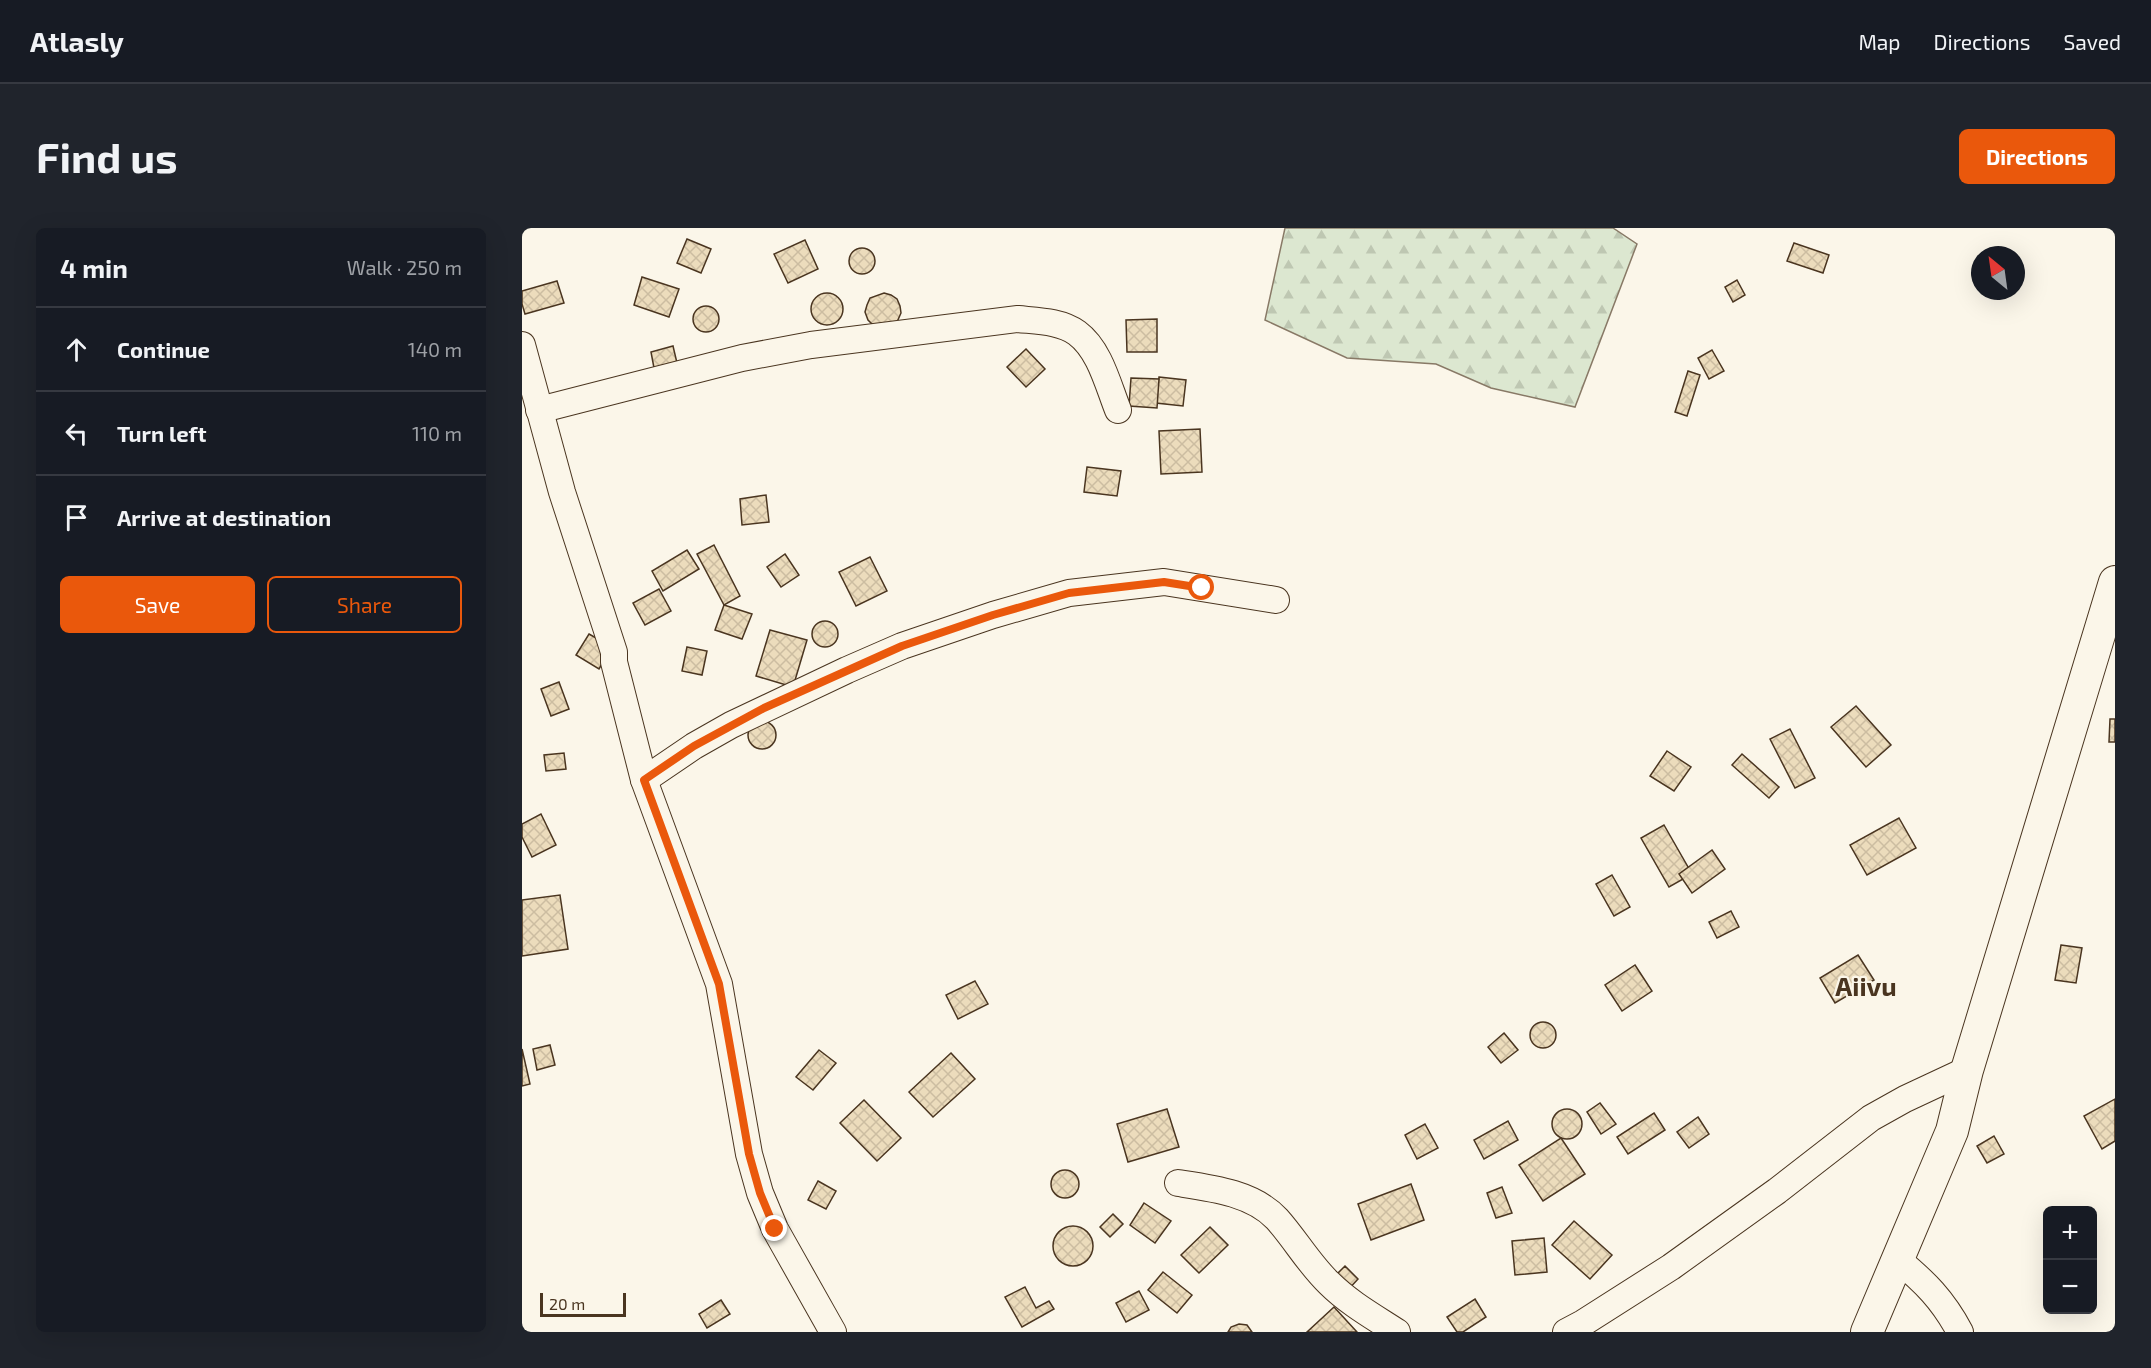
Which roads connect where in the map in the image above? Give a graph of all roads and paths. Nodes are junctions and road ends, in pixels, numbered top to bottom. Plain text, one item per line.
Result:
1 (522, 345) edge
2 (539, 410) junction
3 (1118, 410) dead end
4 (2115, 582) edge
5 (1276, 600) dead end
6 (644, 780) junction
7 (1967, 1071) junction
8 (1178, 1183) dead end
9 (1897, 1259) junction
10 (833, 1332) edge
11 (1397, 1332) edge
12 (1566, 1332) edge
13 (1867, 1332) edge
14 (1960, 1332) edge

1 - 2 street
2 - 3 street
2 - 6 street
4 - 7 street
5 - 6 street
6 - 10 street
7 - 9 street
7 - 12 street
8 - 11 street
9 - 13 street
9 - 14 street

